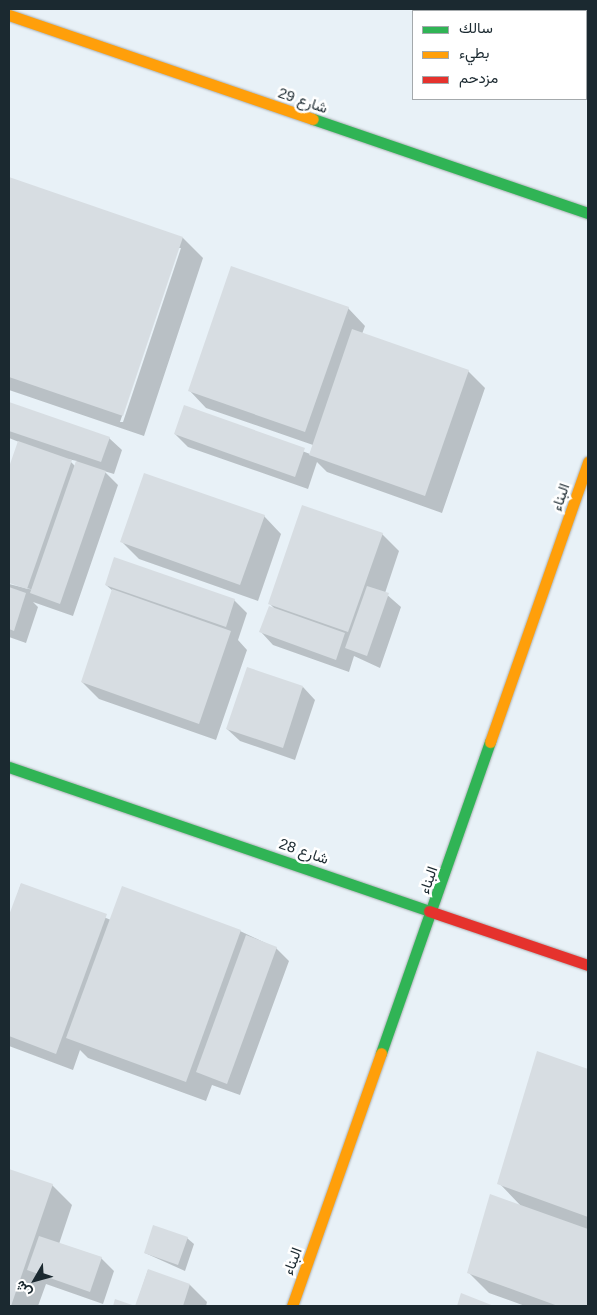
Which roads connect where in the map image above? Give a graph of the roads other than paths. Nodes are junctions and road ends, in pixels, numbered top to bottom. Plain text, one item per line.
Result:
1 (9, 15) edge
2 (588, 213) edge
3 (588, 462) edge
4 (9, 767) edge
5 (433, 911) junction
6 (588, 965) edge
7 (292, 1306) edge

1 - 2 street, شارع 29
3 - 5 street, البناء
4 - 5 street, شارع 28
5 - 6 street, شارع 28
5 - 7 street, البناء

